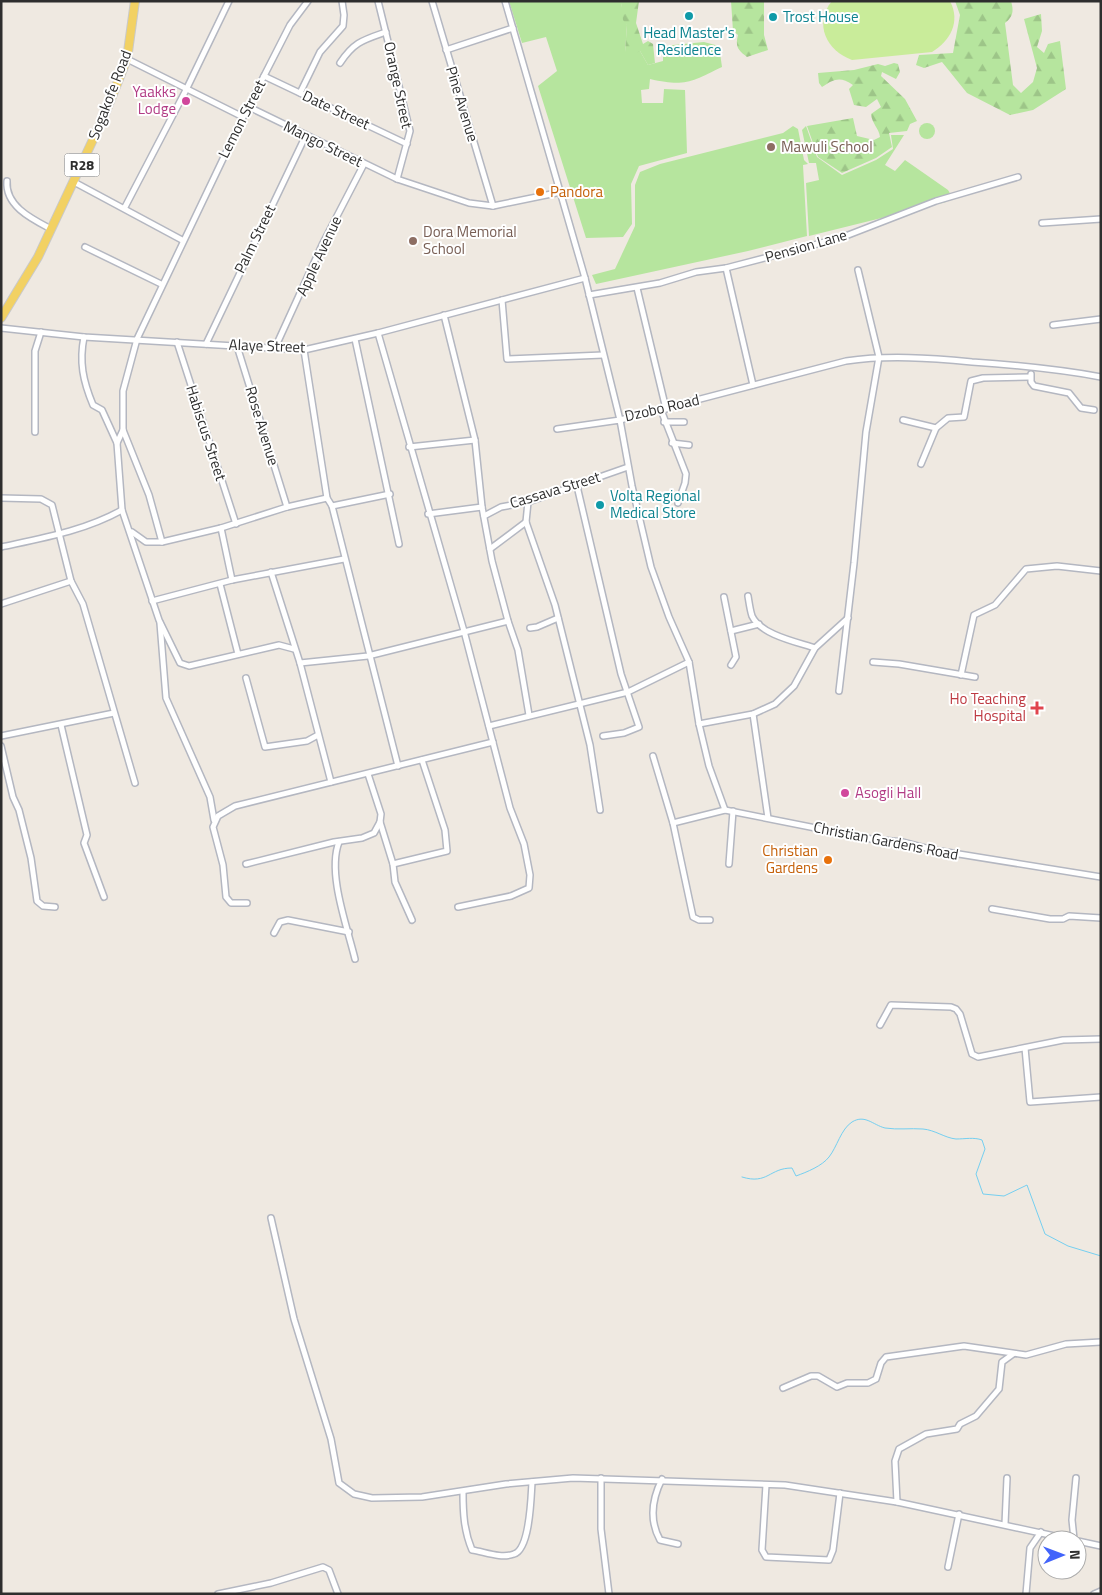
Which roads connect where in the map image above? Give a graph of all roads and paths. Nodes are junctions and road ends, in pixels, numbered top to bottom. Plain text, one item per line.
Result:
1 (135, 1) edge
2 (229, 1) edge
3 (308, 1) edge
4 (342, 1) edge
5 (378, 1) edge
6 (432, 1) edge
7 (505, 1) edge
8 (513, 28) junction
9 (386, 32) junction
10 (446, 50) junction
11 (127, 59) junction
12 (340, 63) dead end
13 (264, 76) junction
14 (186, 90) junction
15 (300, 93) junction
16 (249, 107) junction
17 (243, 117) junction
18 (306, 136) junction
19 (407, 144) junction
20 (364, 164) junction
21 (1018, 177) dead end
22 (397, 180) junction
23 (7, 181) dead end
24 (74, 182) junction
25 (561, 192) junction
26 (493, 206) junction
27 (125, 208) junction
28 (1101, 219) edge
29 (1042, 223) dead end
30 (51, 229) junction
31 (182, 240) junction
32 (85, 247) dead end
33 (726, 268) junction
34 (858, 270) dead end
35 (585, 278) junction
36 (161, 284) junction
37 (636, 288) junction
38 (589, 295) junction
39 (502, 300) junction
40 (444, 315) junction
41 (1, 318) edge
42 (1101, 319) edge
43 (1053, 325) dead end
44 (2, 330) edge
45 (41, 332) junction
46 (378, 333) junction
47 (84, 337) junction
48 (136, 339) junction
49 (355, 339) junction
50 (177, 342) junction
51 (206, 344) junction
52 (237, 346) junction
53 (275, 348) junction
54 (304, 350) junction
55 (603, 355) junction
56 (879, 356) junction
57 (1032, 367) junction
58 (1030, 377) junction
59 (1101, 377) edge
60 (752, 385) junction
61 (663, 410) junction
62 (1094, 410) dead end
63 (620, 420) junction
64 (903, 420) dead end
65 (664, 422) junction
66 (684, 422) dead end
67 (936, 428) junction
68 (557, 429) dead end
69 (123, 430) junction
70 (35, 432) dead end
71 (475, 440) junction
72 (117, 443) junction
73 (672, 443) junction
74 (689, 445) dead end
75 (409, 447) junction
76 (922, 464) dead end
77 (628, 467) junction
78 (577, 486) junction
79 (390, 494) junction
80 (1, 498) edge
81 (327, 498) junction
82 (528, 502) junction
83 (678, 503) dead end
84 (332, 506) junction
85 (287, 507) junction
86 (482, 507) junction
87 (122, 510) junction
88 (428, 514) junction
89 (484, 516) junction
90 (526, 522) junction
91 (236, 524) junction
92 (221, 528) junction
93 (131, 532) junction
94 (58, 535) junction
95 (162, 542) junction
96 (399, 544) dead end
97 (1, 547) edge
98 (490, 549) junction
99 (344, 559) junction
100 (1101, 571) edge
101 (271, 572) junction
102 (232, 580) junction
103 (71, 582) junction
104 (220, 584) junction
105 (748, 596) dead end
106 (724, 597) dead end
107 (152, 601) junction
108 (1, 604) edge
109 (558, 618) junction
110 (848, 618) junction
111 (159, 620) junction
112 (508, 621) junction
113 (759, 624) junction
114 (530, 628) dead end
115 (464, 631) junction
116 (731, 631) junction
117 (815, 648) junction
118 (294, 649) junction
119 (238, 654) junction
120 (368, 656) junction
121 (689, 662) junction
122 (873, 662) dead end
123 (300, 663) junction
124 (731, 665) dead end
125 (961, 674) junction
126 (975, 677) dead end
127 (246, 678) dead end
128 (839, 691) dead end
129 (628, 692) junction
130 (579, 703) junction
131 (114, 713) junction
132 (753, 714) junction
133 (529, 715) junction
134 (699, 724) junction
135 (61, 725) junction
136 (489, 726) junction
137 (318, 735) junction
138 (1, 736) edge
139 (603, 736) dead end
140 (493, 742) junction
141 (1, 746) edge
142 (653, 756) dead end
143 (422, 760) junction
144 (398, 766) junction
145 (368, 774) junction
146 (332, 782) junction
147 (135, 783) dead end
148 (600, 810) dead end
149 (725, 810) junction
150 (733, 812) junction
151 (768, 818) junction
152 (214, 820) junction
153 (380, 822) junction
154 (673, 823) junction
155 (339, 842) junction
156 (246, 864) dead end
157 (393, 864) junction
158 (729, 864) dead end
159 (1101, 877) edge
160 (104, 897) dead end
161 (247, 902) dead end
162 (55, 907) dead end
163 (458, 907) dead end
164 (992, 909) dead end
165 (1101, 918) edge
166 (412, 920) dead end
167 (710, 920) dead end
168 (349, 932) junction
169 (274, 933) dead end
170 (355, 959) dead end
171 (880, 1025) dead end
172 (1101, 1040) edge
173 (1025, 1048) junction
174 (1101, 1097) edge
175 (271, 1218) dead end
176 (1101, 1342) edge
177 (1013, 1353) junction
178 (783, 1388) dead end
179 (601, 1478) junction
180 (1007, 1478) dead end
181 (1076, 1478) dead end
182 (662, 1479) junction
183 (532, 1482) junction
184 (766, 1485) junction
185 (463, 1492) junction
186 (840, 1493) junction
187 (897, 1502) junction
188 (959, 1514) junction
189 (1005, 1524) junction
190 (1073, 1530) edge
191 (1037, 1531) edge
192 (1037, 1538) edge
193 (1087, 1542) edge
194 (678, 1544) dead end
195 (1101, 1546) edge
196 (948, 1567) dead end
197 (1101, 1591) edge
198 (218, 1594) edge
199 (338, 1594) edge
200 (609, 1594) edge
201 (1026, 1594) edge
202 (1094, 1594) edge

1 - 11 main road, Sogakofe Road / R28
2 - 14 street
3 - 13 street, Lemon Street
4 - 15 street
5 - 9 street, Orange Street
6 - 10 street, Pine Avenue
7 - 8 street, Dzobo Road
8 - 10 street
8 - 25 street, Dzobo Road
9 - 12 street
9 - 19 street, Orange Street
10 - 26 street, Pine Avenue
11 - 14 street
11 - 24 main road, Sogakofe Road / R28
13 - 15 street, Date Street
13 - 16 street, Lemon Street
14 - 17 street
14 - 27 street
15 - 19 street, Date Street
16 - 17 street, Lemon Street
16 - 18 street, Mango Street
17 - 31 street, Lemon Street
18 - 20 street, Mango Street
18 - 51 street, Palm Street
19 - 22 street, Orange Street
20 - 22 street, Mango Street
20 - 53 street, Apple Avenue
21 - 33 street, Pension Lane
22 - 26 street
23 - 30 street
24 - 27 street
24 - 30 main road, Sogakofe Road / R28
25 - 26 street
25 - 35 street, Dzobo Road
27 - 31 street
28 - 29 street
30 - 41 main road, Sogakofe Road / R28
31 - 36 street, Lemon Street
32 - 36 street
33 - 37 street, Pension Lane
33 - 60 street
34 - 56 street
35 - 38 street, Dzobo Road
35 - 39 street, Alaye Street
36 - 48 street, Lemon Street
37 - 38 street, Pension Lane
37 - 61 street
38 - 55 street, Dzobo Road
39 - 40 street, Alaye Street
39 - 55 street
40 - 46 street, Alaye Street
40 - 71 street
42 - 43 street
44 - 45 street, Alaye Street
45 - 47 street, Alaye Street
45 - 70 street
46 - 49 street, Alaye Street
46 - 75 street
47 - 48 street, Alaye Street
47 - 72 street
48 - 50 street, Alaye Street
48 - 69 street, Lemon Street
49 - 54 street, Alaye Street
49 - 79 street
50 - 51 street, Alaye Street
50 - 91 street, Habiscus Street
51 - 52 street, Alaye Street
52 - 53 street, Alaye Street
52 - 85 street, Rose Avenue
53 - 54 street, Alaye Street
54 - 81 street
55 - 63 street, Dzobo Road
56 - 57 street, Dzobo Road
56 - 60 street, Dzobo Road
56 - 110 street
57 - 58 street
57 - 59 street, Dzobo Road
58 - 62 street
58 - 67 street
60 - 61 street, Dzobo Road
61 - 63 street, Dzobo Road
61 - 65 street
63 - 68 street
63 - 77 street
64 - 67 street
65 - 66 street
65 - 73 street
67 - 76 street
69 - 72 street
69 - 95 street
71 - 75 street
71 - 86 street
72 - 87 street
73 - 74 street
73 - 83 street
75 - 88 street
77 - 78 street, Cassava Street
77 - 121 street
78 - 82 street, Cassava Street
78 - 129 street
79 - 84 street
79 - 96 street
80 - 94 street
81 - 84 street
81 - 85 street
82 - 89 street, Cassava Street
82 - 90 street
84 - 99 street
85 - 91 street
86 - 88 street
86 - 89 street
87 - 93 street
87 - 94 street
88 - 115 street
89 - 98 street
90 - 98 street
90 - 109 street
91 - 92 street
92 - 95 street
92 - 102 street
93 - 95 street
93 - 107 street
94 - 97 street
94 - 103 street
98 - 112 street
99 - 101 street
99 - 120 street
100 - 125 street
101 - 102 street
101 - 118 street
102 - 104 street
103 - 108 street
103 - 131 street
104 - 107 street
104 - 119 street
105 - 113 street
106 - 116 street
107 - 111 street
109 - 114 street
109 - 130 street
110 - 117 street
110 - 128 street
111 - 119 street
111 - 152 street
112 - 115 street
112 - 133 street
113 - 116 street
113 - 117 street
115 - 120 street
115 - 136 street
116 - 124 street
117 - 132 street
118 - 119 street
118 - 123 street
120 - 123 street
120 - 144 street
121 - 129 street
121 - 134 street
122 - 125 street
123 - 137 street
125 - 126 street
127 - 137 street
129 - 130 street
129 - 139 street
130 - 133 street
130 - 148 street
131 - 135 street
131 - 147 street
132 - 134 street
132 - 151 street
133 - 136 street
134 - 149 street
135 - 138 street
135 - 160 street
136 - 140 street
137 - 146 street
140 - 143 street
140 - 163 street
141 - 162 street
142 - 154 street
143 - 144 street
143 - 157 street
144 - 145 street
145 - 146 street
145 - 153 street
146 - 152 street
149 - 150 street, Christian Gardens Road
149 - 154 street, Christian Gardens Road
150 - 151 street, Christian Gardens Road
150 - 158 street
151 - 159 street, Christian Gardens Road
152 - 161 street
153 - 155 street
153 - 157 street
154 - 167 street
155 - 156 street
155 - 168 street
157 - 166 street
164 - 165 street
168 - 169 street
168 - 170 street
171 - 173 street
172 - 173 street
173 - 174 street
175 - 185 street
176 - 177 street
177 - 178 street
177 - 187 street
179 - 182 street
179 - 183 street
179 - 200 street
180 - 189 street
181 - 190 street
182 - 184 street
182 - 194 street
183 - 185 street
183 - 185 street
184 - 186 street
184 - 186 street
186 - 187 street
187 - 188 street
188 - 189 street
188 - 196 street
189 - 191 street
192 - 201 street
193 - 195 street
197 - 202 street
198 - 199 street

